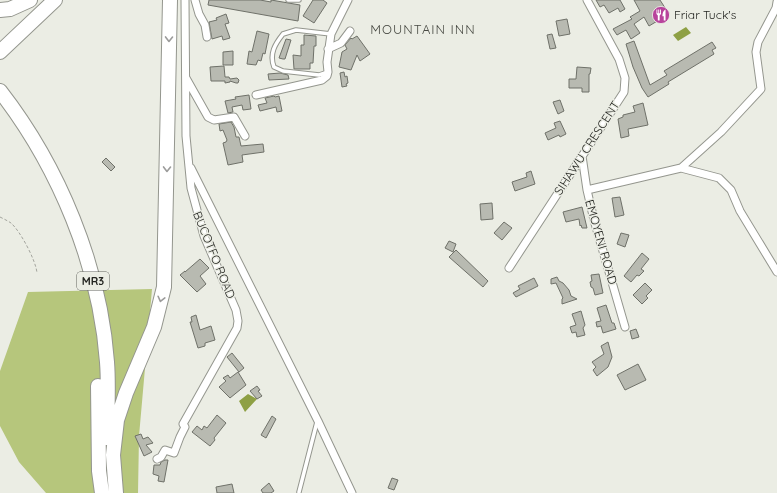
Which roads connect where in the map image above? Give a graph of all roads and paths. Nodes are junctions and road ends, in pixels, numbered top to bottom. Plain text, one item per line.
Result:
1 (30, 0) edge
2 (43, 0) edge
3 (55, 0) edge
4 (170, 0) edge
5 (185, 0) edge
6 (196, 0) edge
7 (288, 0) edge
8 (299, 0) edge
9 (348, 0) edge
10 (587, 0) edge
11 (777, 2) edge
12 (0, 10) edge
13 (350, 31) dead end
14 (331, 34) junction
15 (207, 37) dead end
16 (0, 40) edge
17 (328, 49) junction
18 (0, 52) edge
19 (328, 72) junction
20 (186, 78) junction
21 (0, 91) edge
22 (256, 95) dead end
23 (0, 105) edge
24 (245, 136) dead end
25 (582, 156) junction
26 (189, 164) junction
27 (681, 168) junction
28 (587, 190) junction
29 (0, 217) edge
30 (509, 268) dead end
31 (777, 272) edge
32 (37, 273) dead end
33 (625, 327) dead end
34 (318, 421) junction
35 (157, 459) dead end
36 (299, 492) edge
37 (102, 493) edge
38 (112, 493) edge
39 (116, 493) edge
40 (352, 493) edge

1 - 12 highway
2 - 16 highway
3 - 18 highway
4 -> 39 highway
5 - 20 street, BUCOTFO ROAD
6 - 15 street
7 - 8 lane
9 - 14 street
10 - 25 street, SIHAWU CRESCENT
11 - 27 street
13 - 17 street
14 - 17 street
14 - 19 lane
17 - 19 street
19 - 22 street
20 - 24 street
20 - 26 street, BUCOTFO ROAD
21 - 38 highway, MR3
23 - 37 highway, MR3
25 - 28 street, EMOYENI ROAD
25 - 30 street, SIHAWU CRESCENT
26 - 34 street
26 - 35 street, BUCOTFO ROAD
27 - 28 street
27 - 31 street
28 - 33 street, EMOYENI ROAD
29 - 32 path
34 - 36 lane
34 - 40 street

